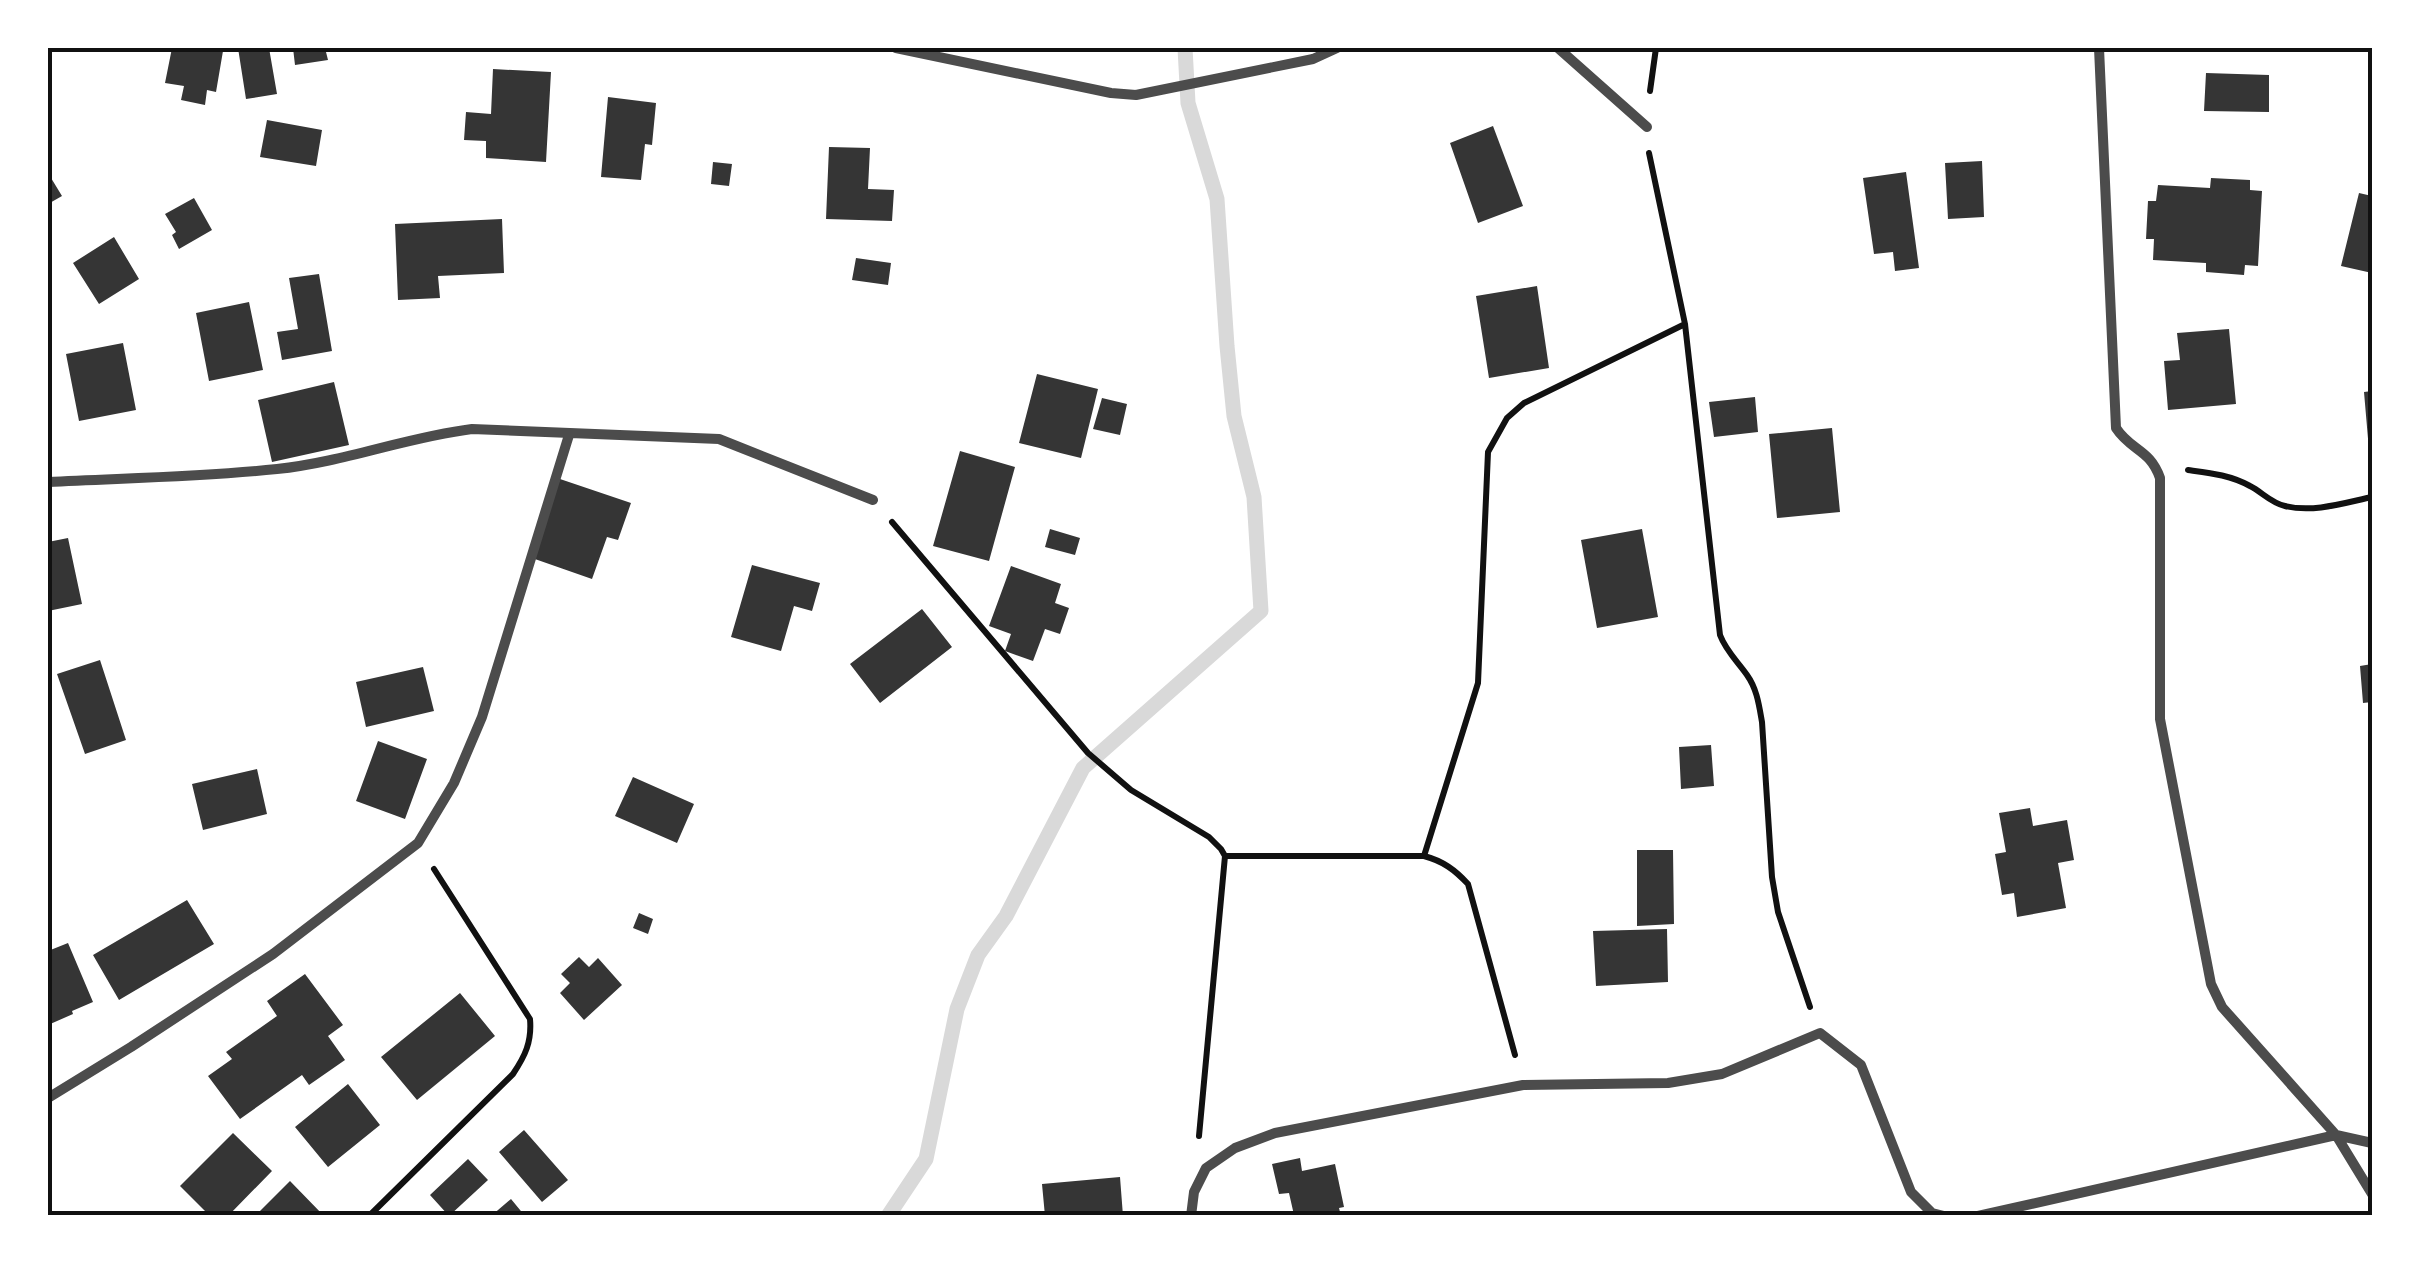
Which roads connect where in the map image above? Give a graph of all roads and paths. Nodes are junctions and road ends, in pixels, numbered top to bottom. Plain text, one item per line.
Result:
1 (896, 48) edge
2 (1337, 48) edge
3 (1558, 48) edge
4 (1656, 48) edge
5 (2100, 48) edge
6 (1647, 127) junction
7 (1686, 324) junction
8 (569, 435) junction
9 (2156, 465) junction
10 (48, 482) edge
11 (2372, 498) edge
12 (873, 500) joint
13 (418, 843) junction
14 (1225, 856) junction
15 (1424, 856) junction
16 (1820, 1033) junction
17 (1523, 1085) junction
18 (48, 1098) edge
19 (2336, 1135) junction
20 (2372, 1143) edge
21 (1194, 1192) junction
22 (2372, 1194) edge
23 (369, 1216) edge
24 (1191, 1216) edge
25 (1944, 1216) edge
26 (1978, 1216) edge

1 - 2 street
3 - 6 street
4 - 6 path
5 - 9 street
6 - 7 path
7 - 15 path
7 - 16 path
8 - 10 street
8 - 12 street
8 - 13 street
9 - 11 path
9 - 19 street
12 - 14 path
13 - 18 street
13 - 23 path
14 - 15 path
14 - 21 path
15 - 17 path
16 - 17 street
16 - 25 street
17 - 21 street
19 - 20 street
19 - 22 street
19 - 26 street
21 - 24 street

